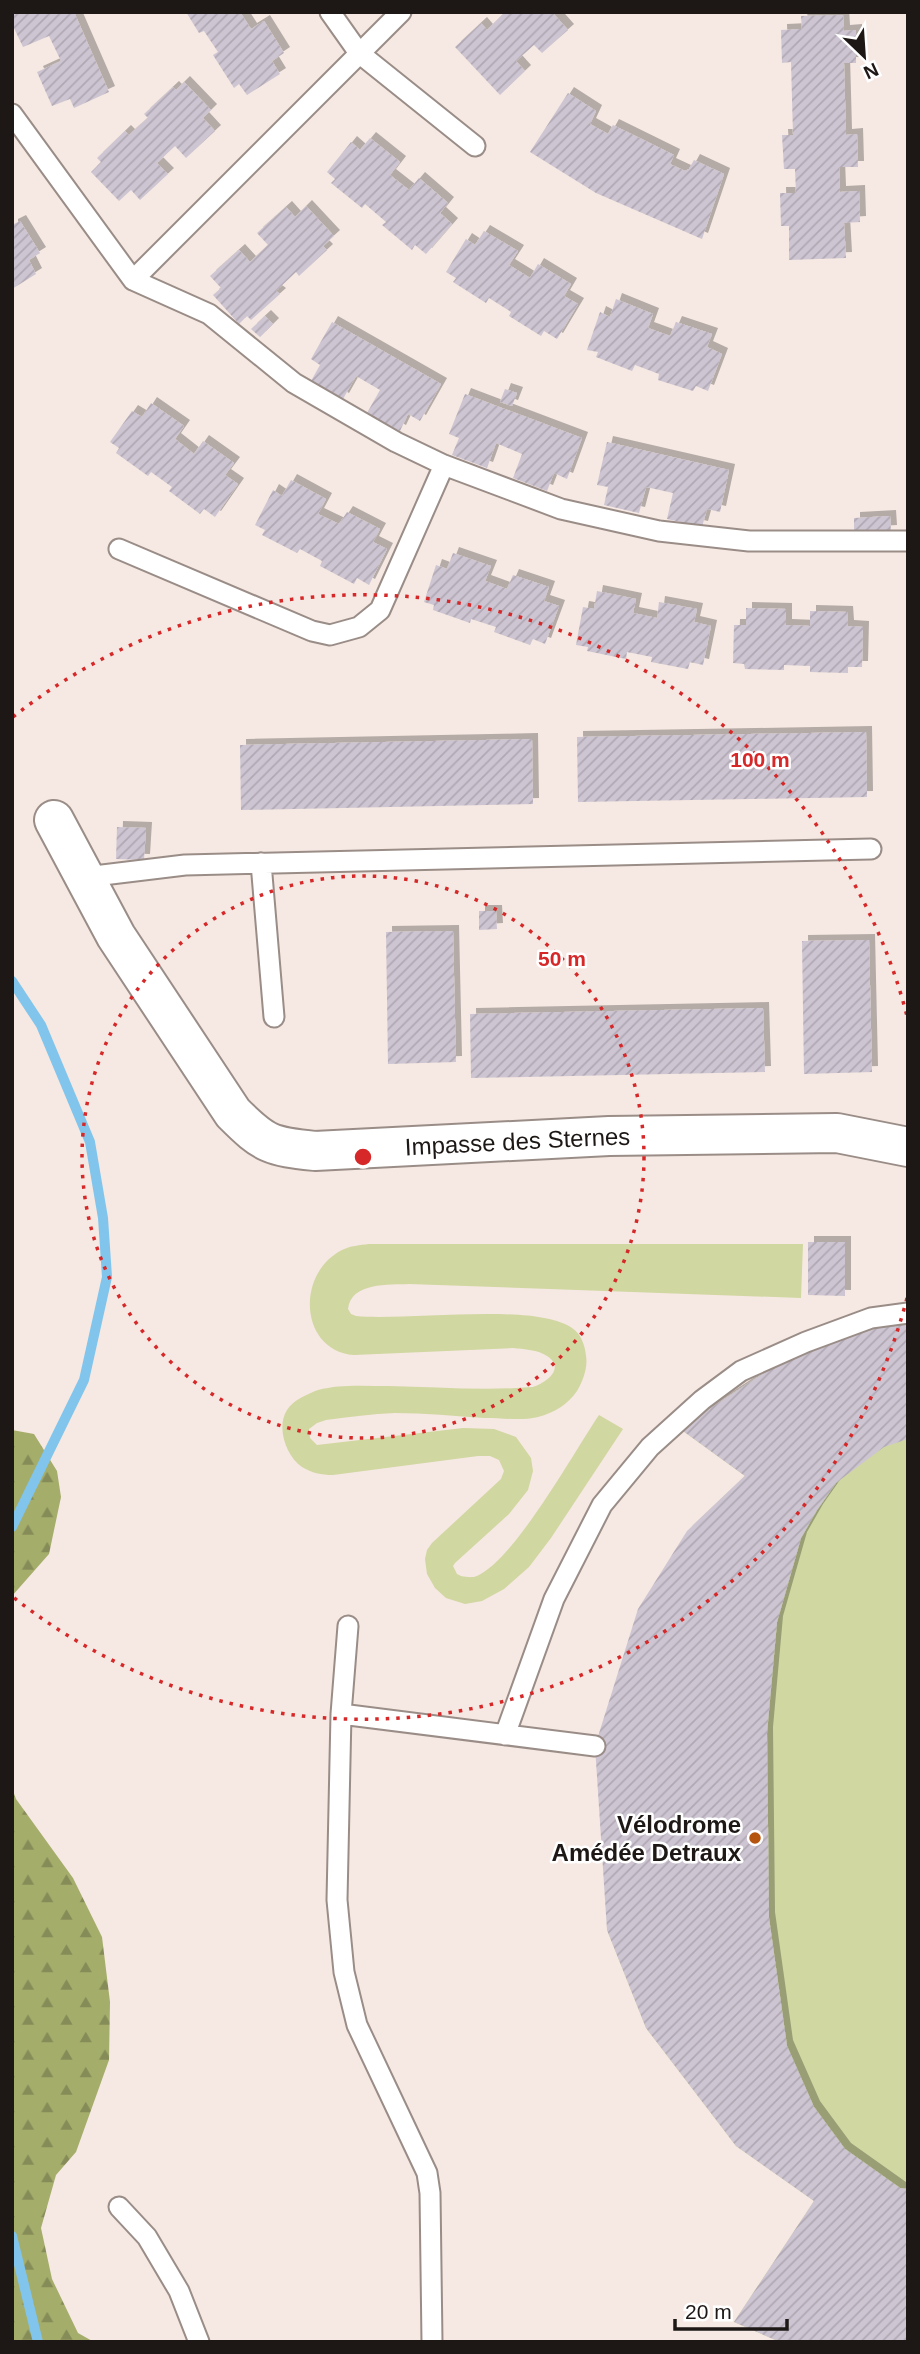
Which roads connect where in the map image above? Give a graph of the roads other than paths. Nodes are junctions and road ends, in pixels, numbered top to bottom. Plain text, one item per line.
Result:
1 (330, 12) edge
2 (401, 12) edge
3 (359, 53) junction
4 (12, 114) edge
5 (475, 146) dead end
6 (133, 280) junction
7 (443, 465) junction
8 (908, 541) edge
9 (119, 549) dead end
10 (54, 820) dead end
11 (871, 849) dead end
12 (261, 863) junction
13 (86, 877) junction
14 (274, 1017) dead end
15 (908, 1147) edge
16 (908, 1313) edge
17 (348, 1626) dead end
18 (341, 1714) junction
19 (505, 1735) junction
20 (595, 1746) dead end
21 (119, 2207) dead end
22 (199, 2342) edge
23 (432, 2342) edge

1 - 3 lane
2 - 3 lane
3 - 5 lane
3 - 6 lane
4 - 6 lane
6 - 7 lane
7 - 8 lane
7 - 9 lane
10 - 13 street, Impasse des Sternes
11 - 12 lane
12 - 13 lane
12 - 14 lane
13 - 15 street, Impasse des Sternes
16 - 19 lane
17 - 18 lane
18 - 19 lane
18 - 23 lane
19 - 20 lane
21 - 22 lane

